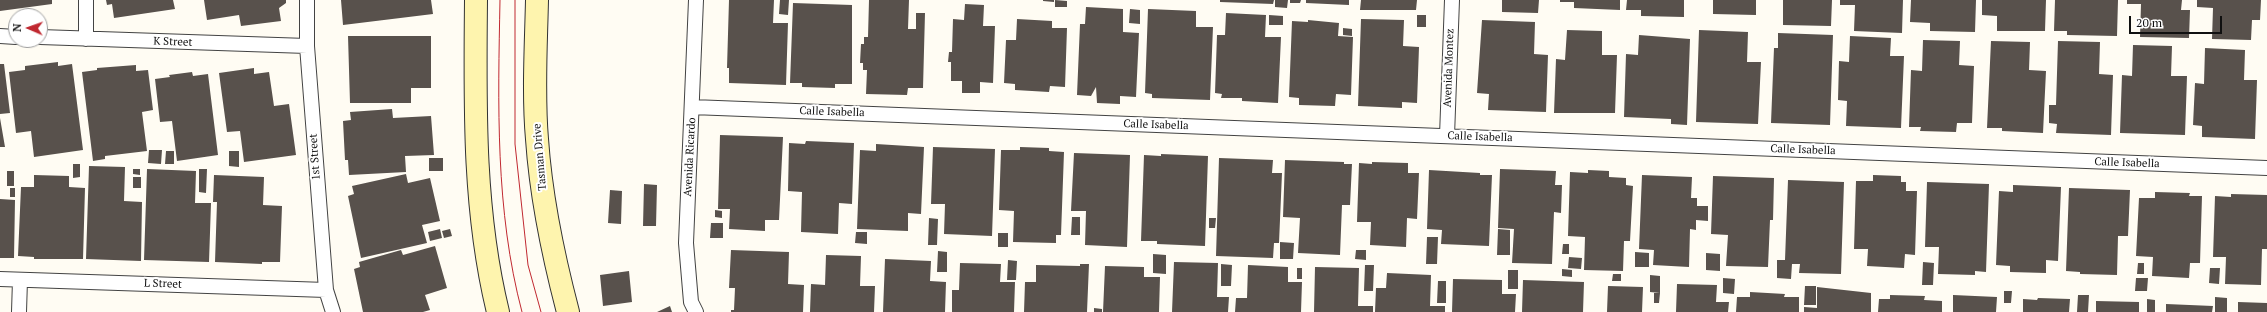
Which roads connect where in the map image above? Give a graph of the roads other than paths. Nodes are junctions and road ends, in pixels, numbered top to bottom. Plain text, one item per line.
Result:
1 (86, 0) edge
2 (307, 0) edge
3 (476, 0) edge
4 (537, 0) edge
5 (696, 0) edge
6 (1452, 0) edge
7 (48, 37) edge
8 (86, 39) junction
9 (307, 46) junction
10 (692, 107) junction
11 (1447, 136) junction
12 (2267, 168) edge
13 (0, 279) edge
14 (20, 280) junction
15 (326, 290) junction
16 (18, 312) edge
17 (333, 312) edge
18 (498, 312) edge
19 (568, 312) edge
20 (696, 312) edge

1 - 8 lane
2 - 9 lane, 1st Street
3 - 18 street
4 - 19 street, Tasman Drive
5 - 10 lane, Avenida Ricardo
6 - 11 lane, Avenida Montez
7 - 8 lane, K Street
8 - 9 lane, K Street
9 - 15 lane, 1st Street
10 - 11 lane, Calle Isabella
10 - 20 lane, Avenida Ricardo
11 - 12 lane, Calle Isabella
13 - 14 lane, L Street
14 - 15 lane, L Street
14 - 16 lane
15 - 17 lane, 1st Street

